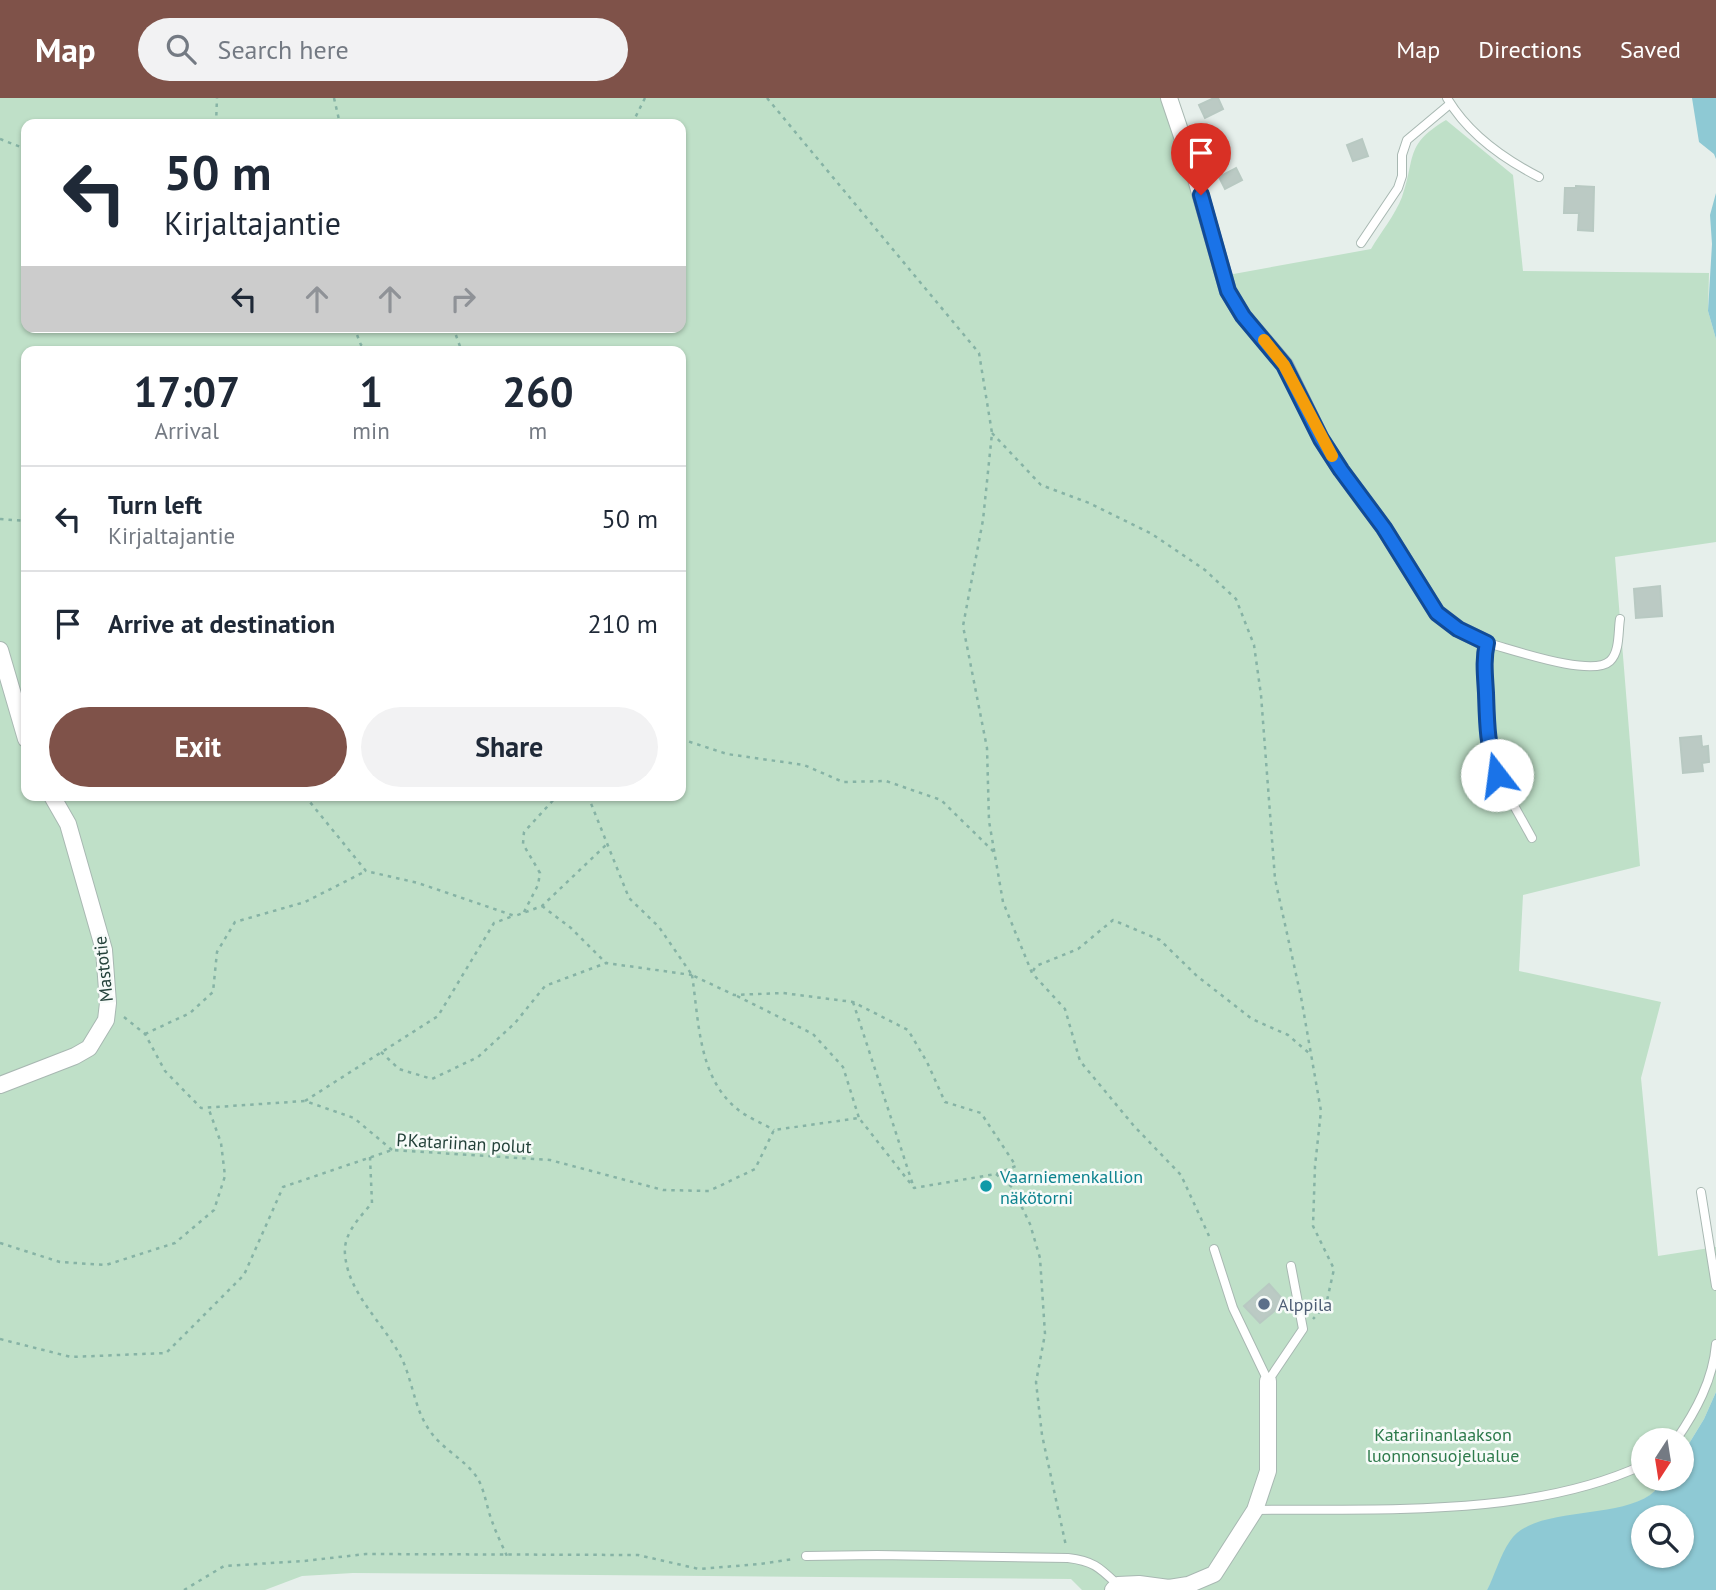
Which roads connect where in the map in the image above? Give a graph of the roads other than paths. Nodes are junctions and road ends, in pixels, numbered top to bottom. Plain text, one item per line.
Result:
1 (1169, 98) edge
2 (1448, 101) edge
3 (1539, 177) dead end
4 (1361, 243) dead end
5 (1619, 619) dead end
6 (1487, 643) junction
7 (0, 650) edge
8 (21, 722) edge
9 (55, 801) edge
10 (1532, 838) dead end
11 (0, 1085) edge
12 (1701, 1192) dead end
13 (1214, 1249) road end
14 (1291, 1266) dead end
15 (1716, 1286) edge
16 (1716, 1344) edge
17 (1268, 1381) junction
18 (1684, 1428) edge
19 (1631, 1471) edge
20 (1255, 1510) junction
21 (806, 1556) road end
22 (1116, 1588) edge

1 - 6 street
2 - 3 lane
2 - 4 lane
5 - 6 lane
6 - 10 lane
7 - 8 street
9 - 11 street, Mastotie
12 - 15 lane
13 - 17 lane
14 - 17 lane
16 - 18 lane
17 - 20 street
19 - 20 lane
20 - 22 street
21 - 22 lane

